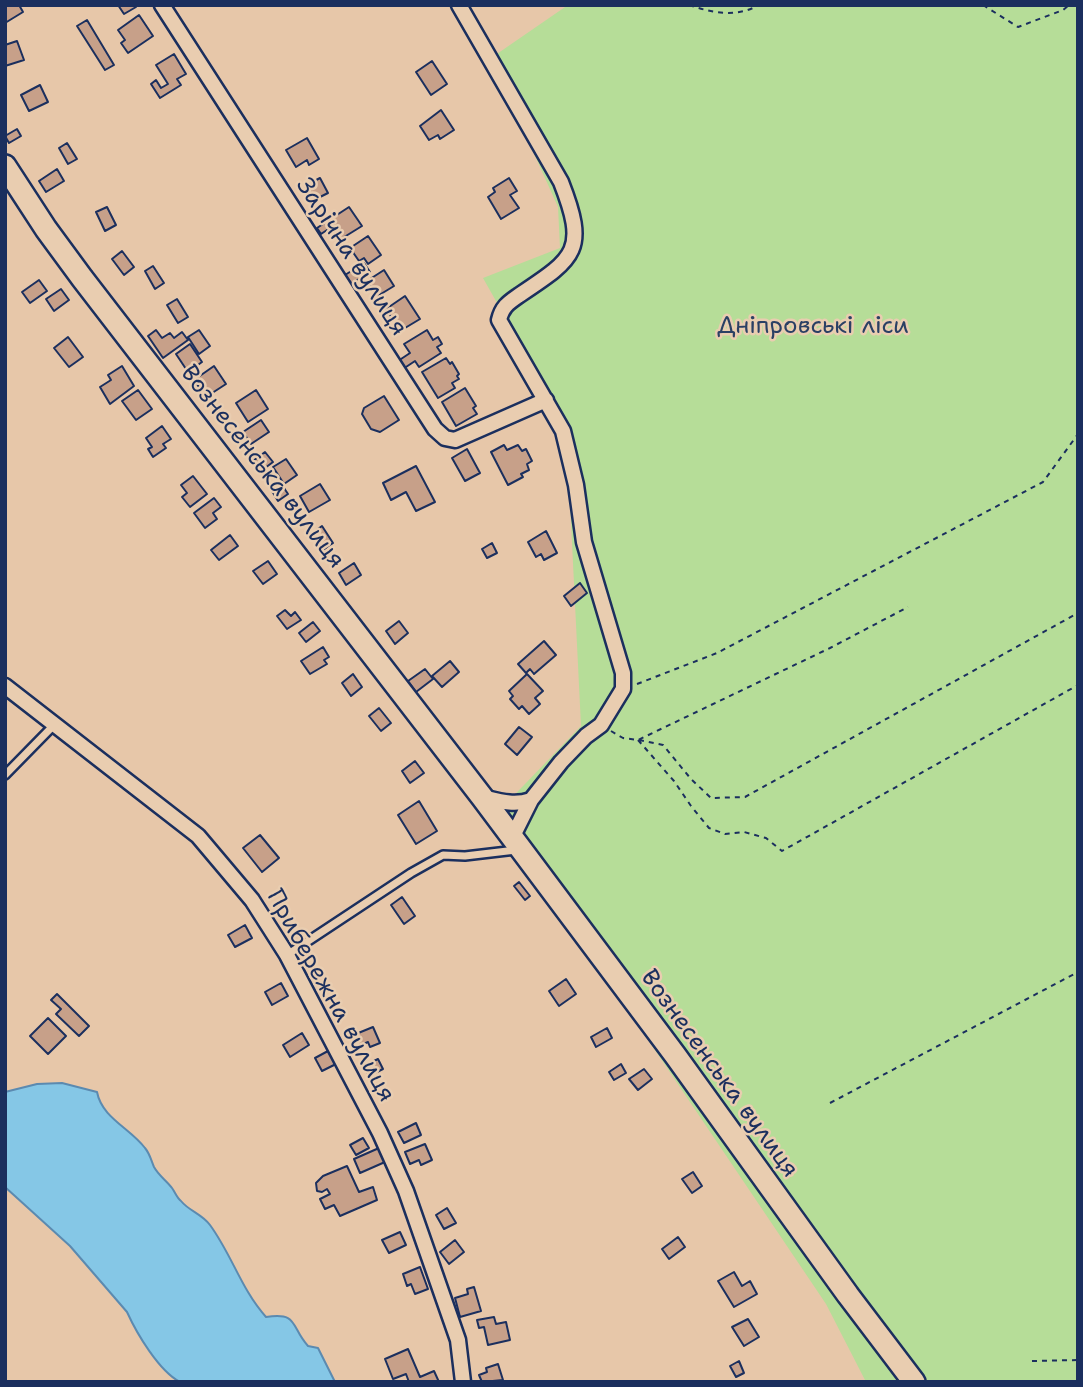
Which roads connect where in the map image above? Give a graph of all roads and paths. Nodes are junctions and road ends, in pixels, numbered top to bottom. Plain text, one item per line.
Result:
1 (162, 5) edge
2 (459, 5) edge
3 (689, 5) edge
4 (759, 5) edge
5 (983, 5) edge
6 (1069, 5) edge
7 (5, 166) edge
8 (546, 400) junction
9 (1078, 434) edge
10 (908, 607) dead end
11 (1078, 613) edge
12 (1078, 685) edge
13 (5, 686) edge
14 (623, 689) junction
15 (54, 724) junction
16 (601, 725) junction
17 (638, 740) junction
18 (5, 775) edge
19 (482, 797) junction
20 (531, 800) junction
21 (516, 844) junction
22 (287, 955) junction
23 (1078, 972) edge
24 (831, 1102) dead end
25 (1078, 1360) edge
26 (1032, 1361) dead end
27 (463, 1382) edge
28 (914, 1382) edge

1 - 8 street, Зарічна вулиця
2 - 8 street
3 - 4 path
5 - 6 path
7 - 19 main road, Вознесенська вулиця
8 - 14 street
9 - 14 path
10 - 17 path
11 - 17 path
12 - 17 path
13 - 15 street, Прибережна вулиця
14 - 16 street
15 - 18 lane
15 - 22 street, Прибережна вулиця
16 - 17 path
16 - 20 street
19 - 20 street
19 - 21 main road, Вознесенська вулиця
20 - 21 street
21 - 22 lane
21 - 28 main road, Вознесенська вулиця
22 - 27 street, Прибережна вулиця
23 - 24 path
25 - 26 path

